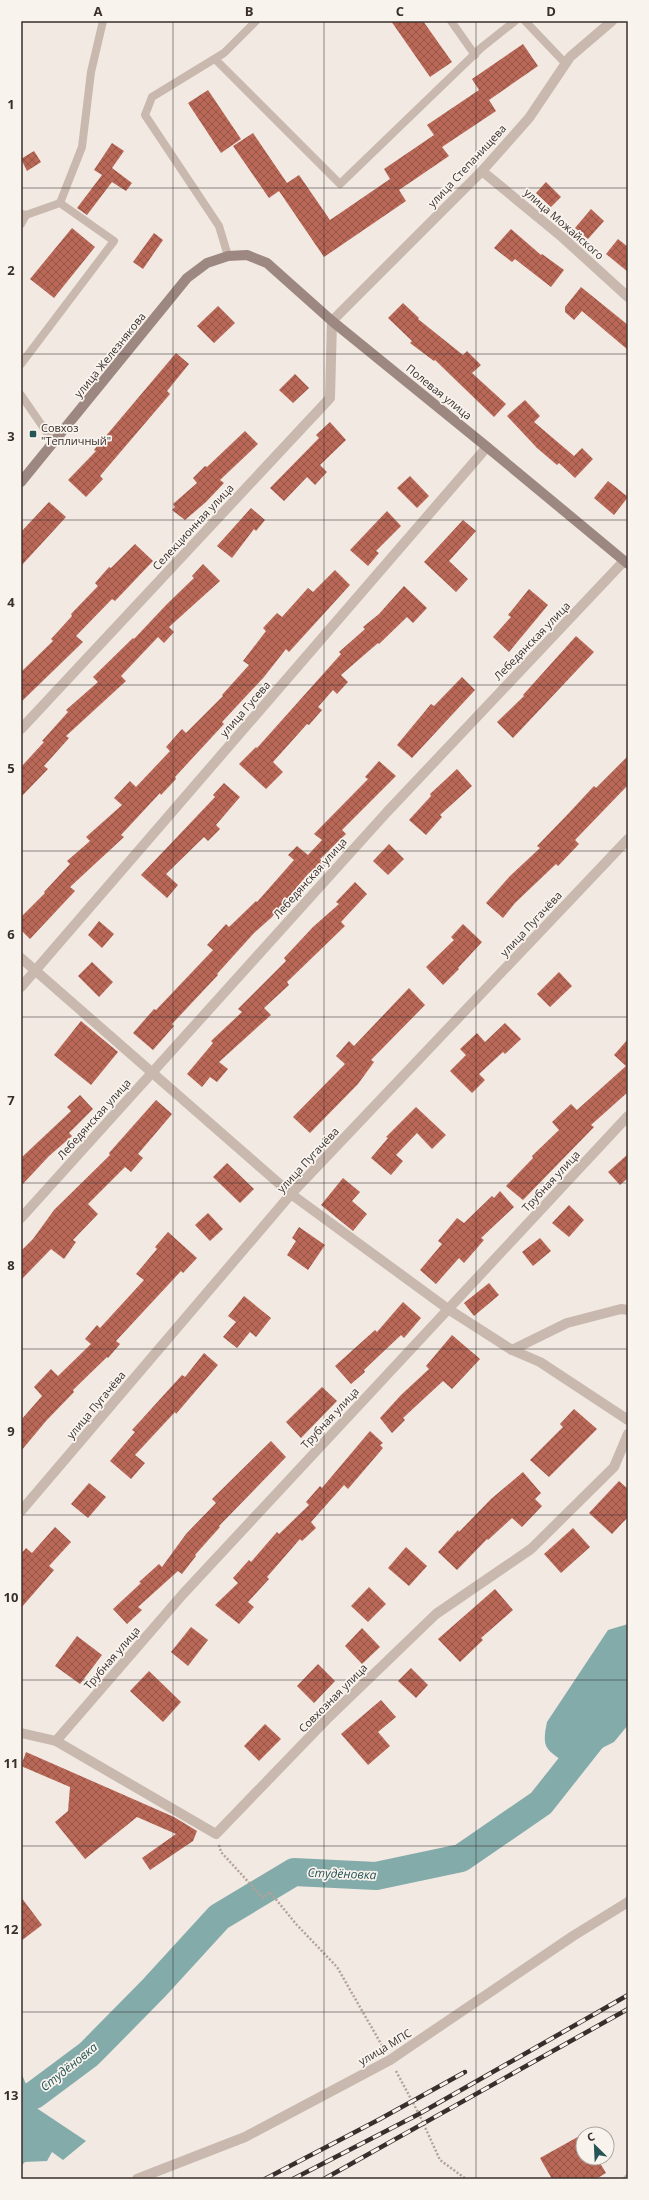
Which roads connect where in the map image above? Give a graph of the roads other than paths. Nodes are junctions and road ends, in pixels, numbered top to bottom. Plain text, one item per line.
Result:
1 (103, 21) edge
2 (256, 21) edge
3 (451, 21) edge
4 (515, 21) edge
5 (525, 21) edge
6 (612, 21) edge
7 (475, 55) junction
8 (215, 58) junction
9 (566, 64) junction
10 (482, 171) junction
11 (60, 203) junction
12 (24, 215) edge
13 (21, 224) edge
14 (228, 256) junction
15 (628, 297) edge
16 (332, 321) junction
17 (21, 364) edge
18 (21, 395) edge
19 (54, 443) junction
20 (487, 447) junction
21 (21, 482) edge
22 (626, 563) edge
23 (21, 729) edge
24 (628, 839) edge
25 (21, 958) edge
26 (36, 971) junction
27 (21, 987) edge
28 (151, 1073) junction
29 (628, 1116) edge
30 (291, 1194) junction
31 (21, 1218) edge
32 (448, 1309) junction
33 (628, 1310) edge
34 (512, 1350) junction
35 (628, 1420) edge
36 (628, 1434) edge
37 (21, 1511) edge
38 (21, 1733) edge
39 (56, 1741) junction
40 (628, 1902) edge
41 (137, 2179) edge

1 - 11 lane
2 - 8 lane
3 - 7 lane
4 - 7 lane
5 - 9 lane
6 - 9 street, улица Степанищева
7 - 8 lane
8 - 14 lane
9 - 10 street, улица Степанищева
10 - 15 street, улица Можайского
10 - 16 street, улица Степанищева
11 - 12 lane
11 - 17 lane
12 - 13 lane
14 - 16 street, Полевая улица
14 - 19 street, улица Железнякова
16 - 20 street, Полевая улица
16 - 23 street, Селекционная улица
18 - 19 lane
19 - 21 street, улица Железнякова
20 - 22 street, Полевая улица
20 - 26 street, улица Гусева
22 - 28 street, Лебедянская улица
24 - 30 street, улица Пугачёва
25 - 26 street
26 - 27 street, улица Гусева
26 - 28 street
28 - 30 street
28 - 31 street, Лебедянская улица
29 - 32 street, Трубная улица
30 - 32 street
30 - 37 street, улица Пугачёва
32 - 34 street
32 - 39 street, Трубная улица
33 - 34 street
34 - 35 street
36 - 39 street, Совхозная улица
38 - 39 street
40 - 41 street, улица МПС

